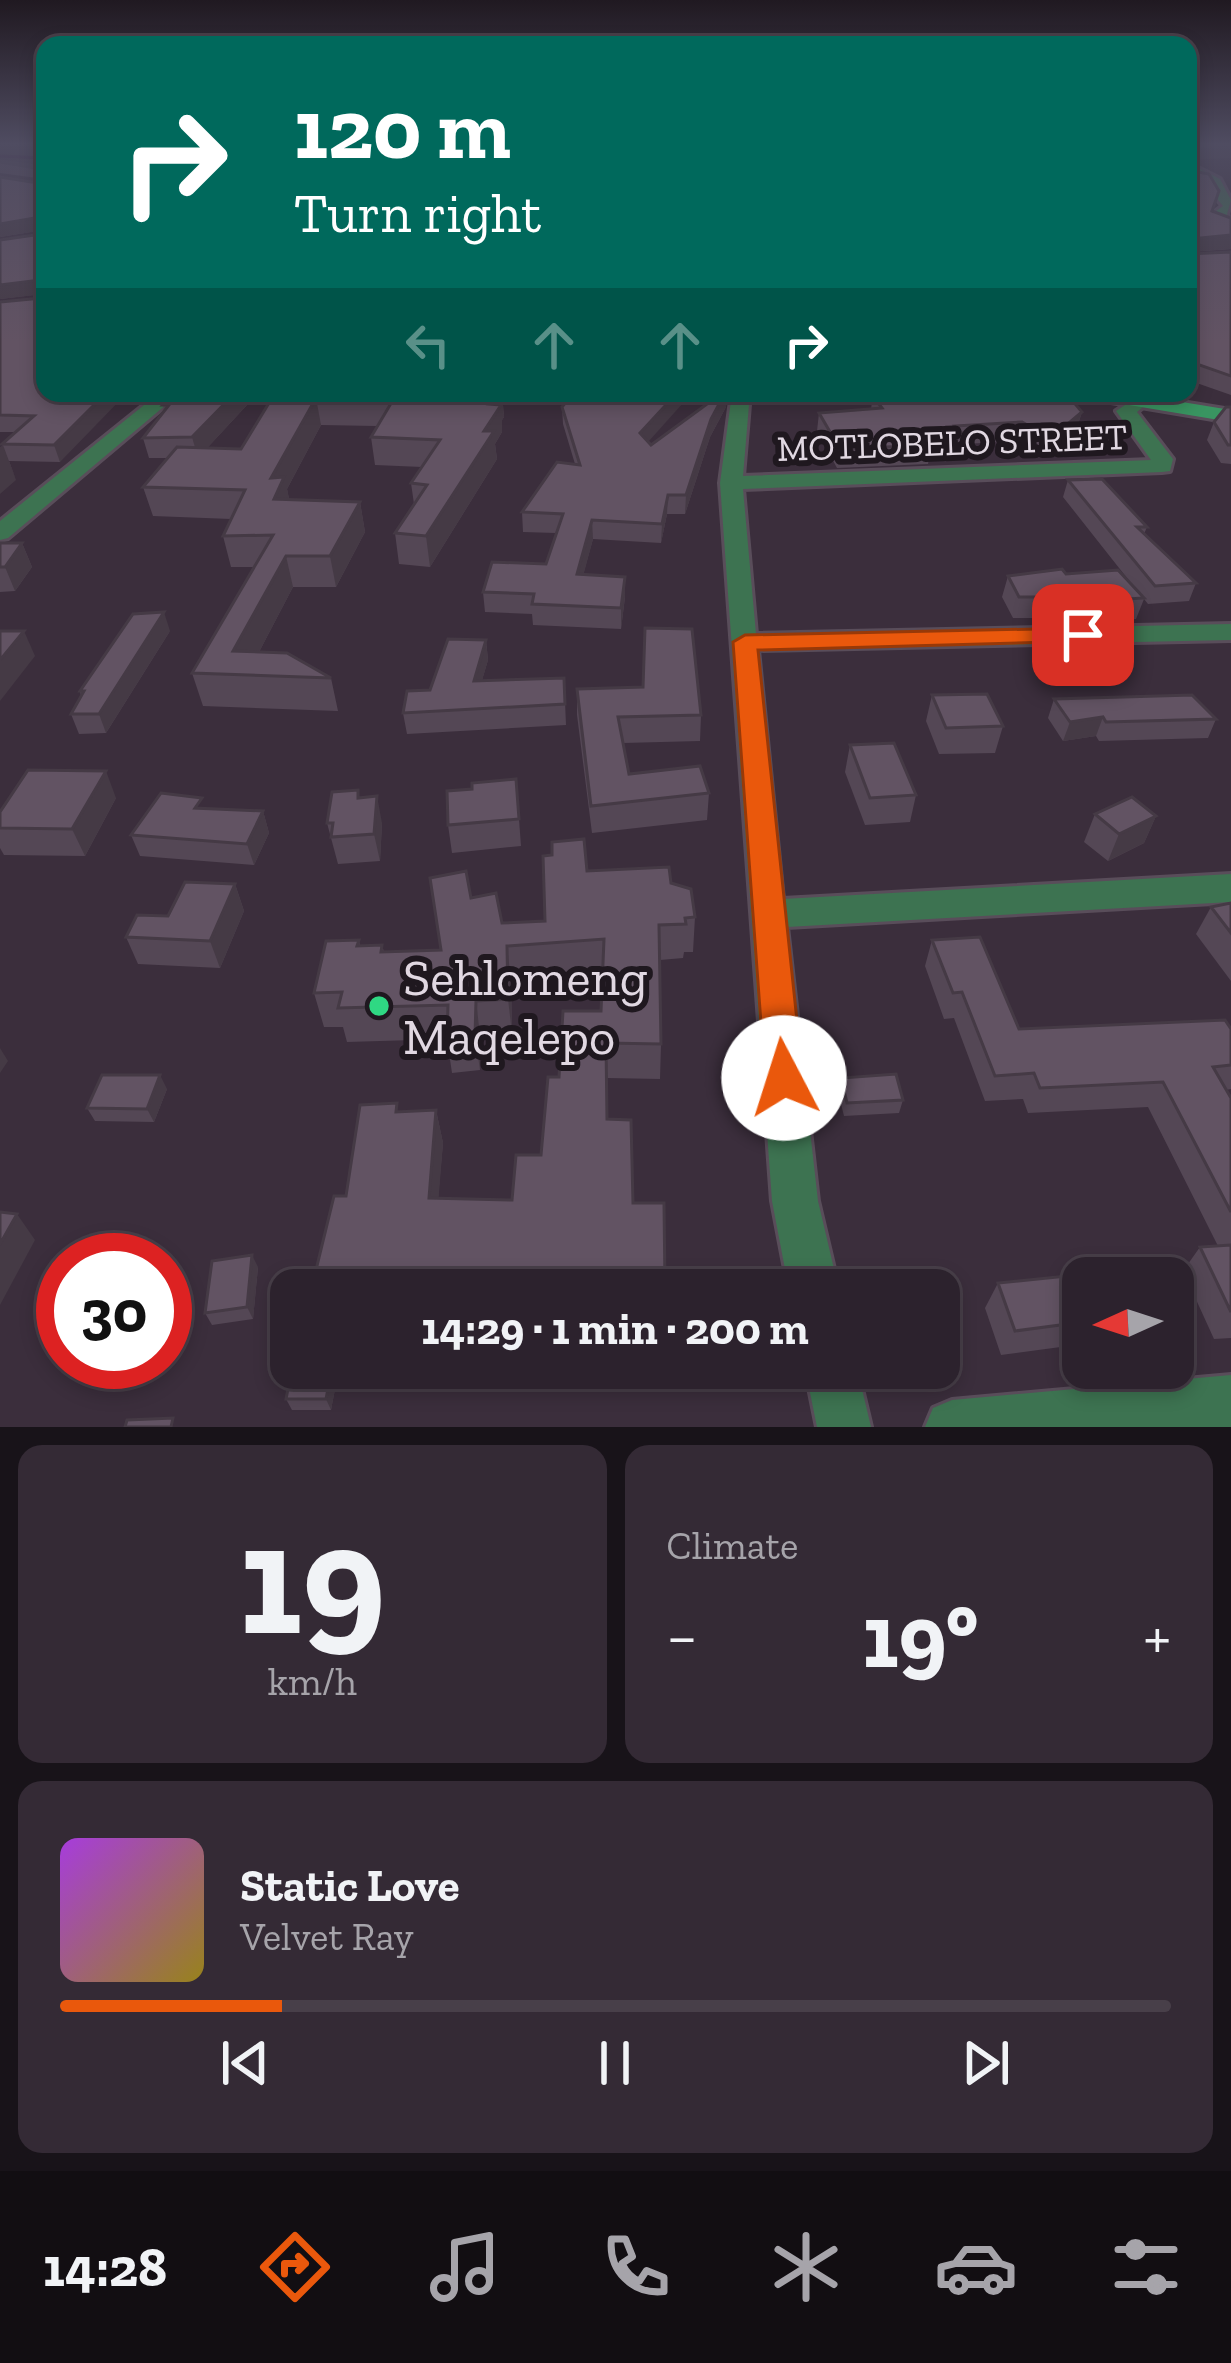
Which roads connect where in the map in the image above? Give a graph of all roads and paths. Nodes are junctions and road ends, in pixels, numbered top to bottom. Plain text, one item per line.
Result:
1 (160, 402) edge
2 (740, 402) edge
3 (1139, 402) edge
4 (1146, 402) edge
5 (1231, 416) edge
6 (731, 483) junction
7 (0, 532) edge
8 (1231, 632) edge
9 (745, 642) junction
10 (1231, 888) edge
11 (769, 914) junction
12 (810, 1269) edge
13 (836, 1389) edge
14 (1231, 1402) edge
15 (844, 1427) edge
16 (952, 1427) edge

1 - 7 street
2 - 6 street
3 - 6 street, MOTLOBELO STREET
4 - 5 main road
6 - 9 street
8 - 9 street
9 - 11 street
10 - 11 street
11 - 12 street
13 - 15 street
14 - 16 street

